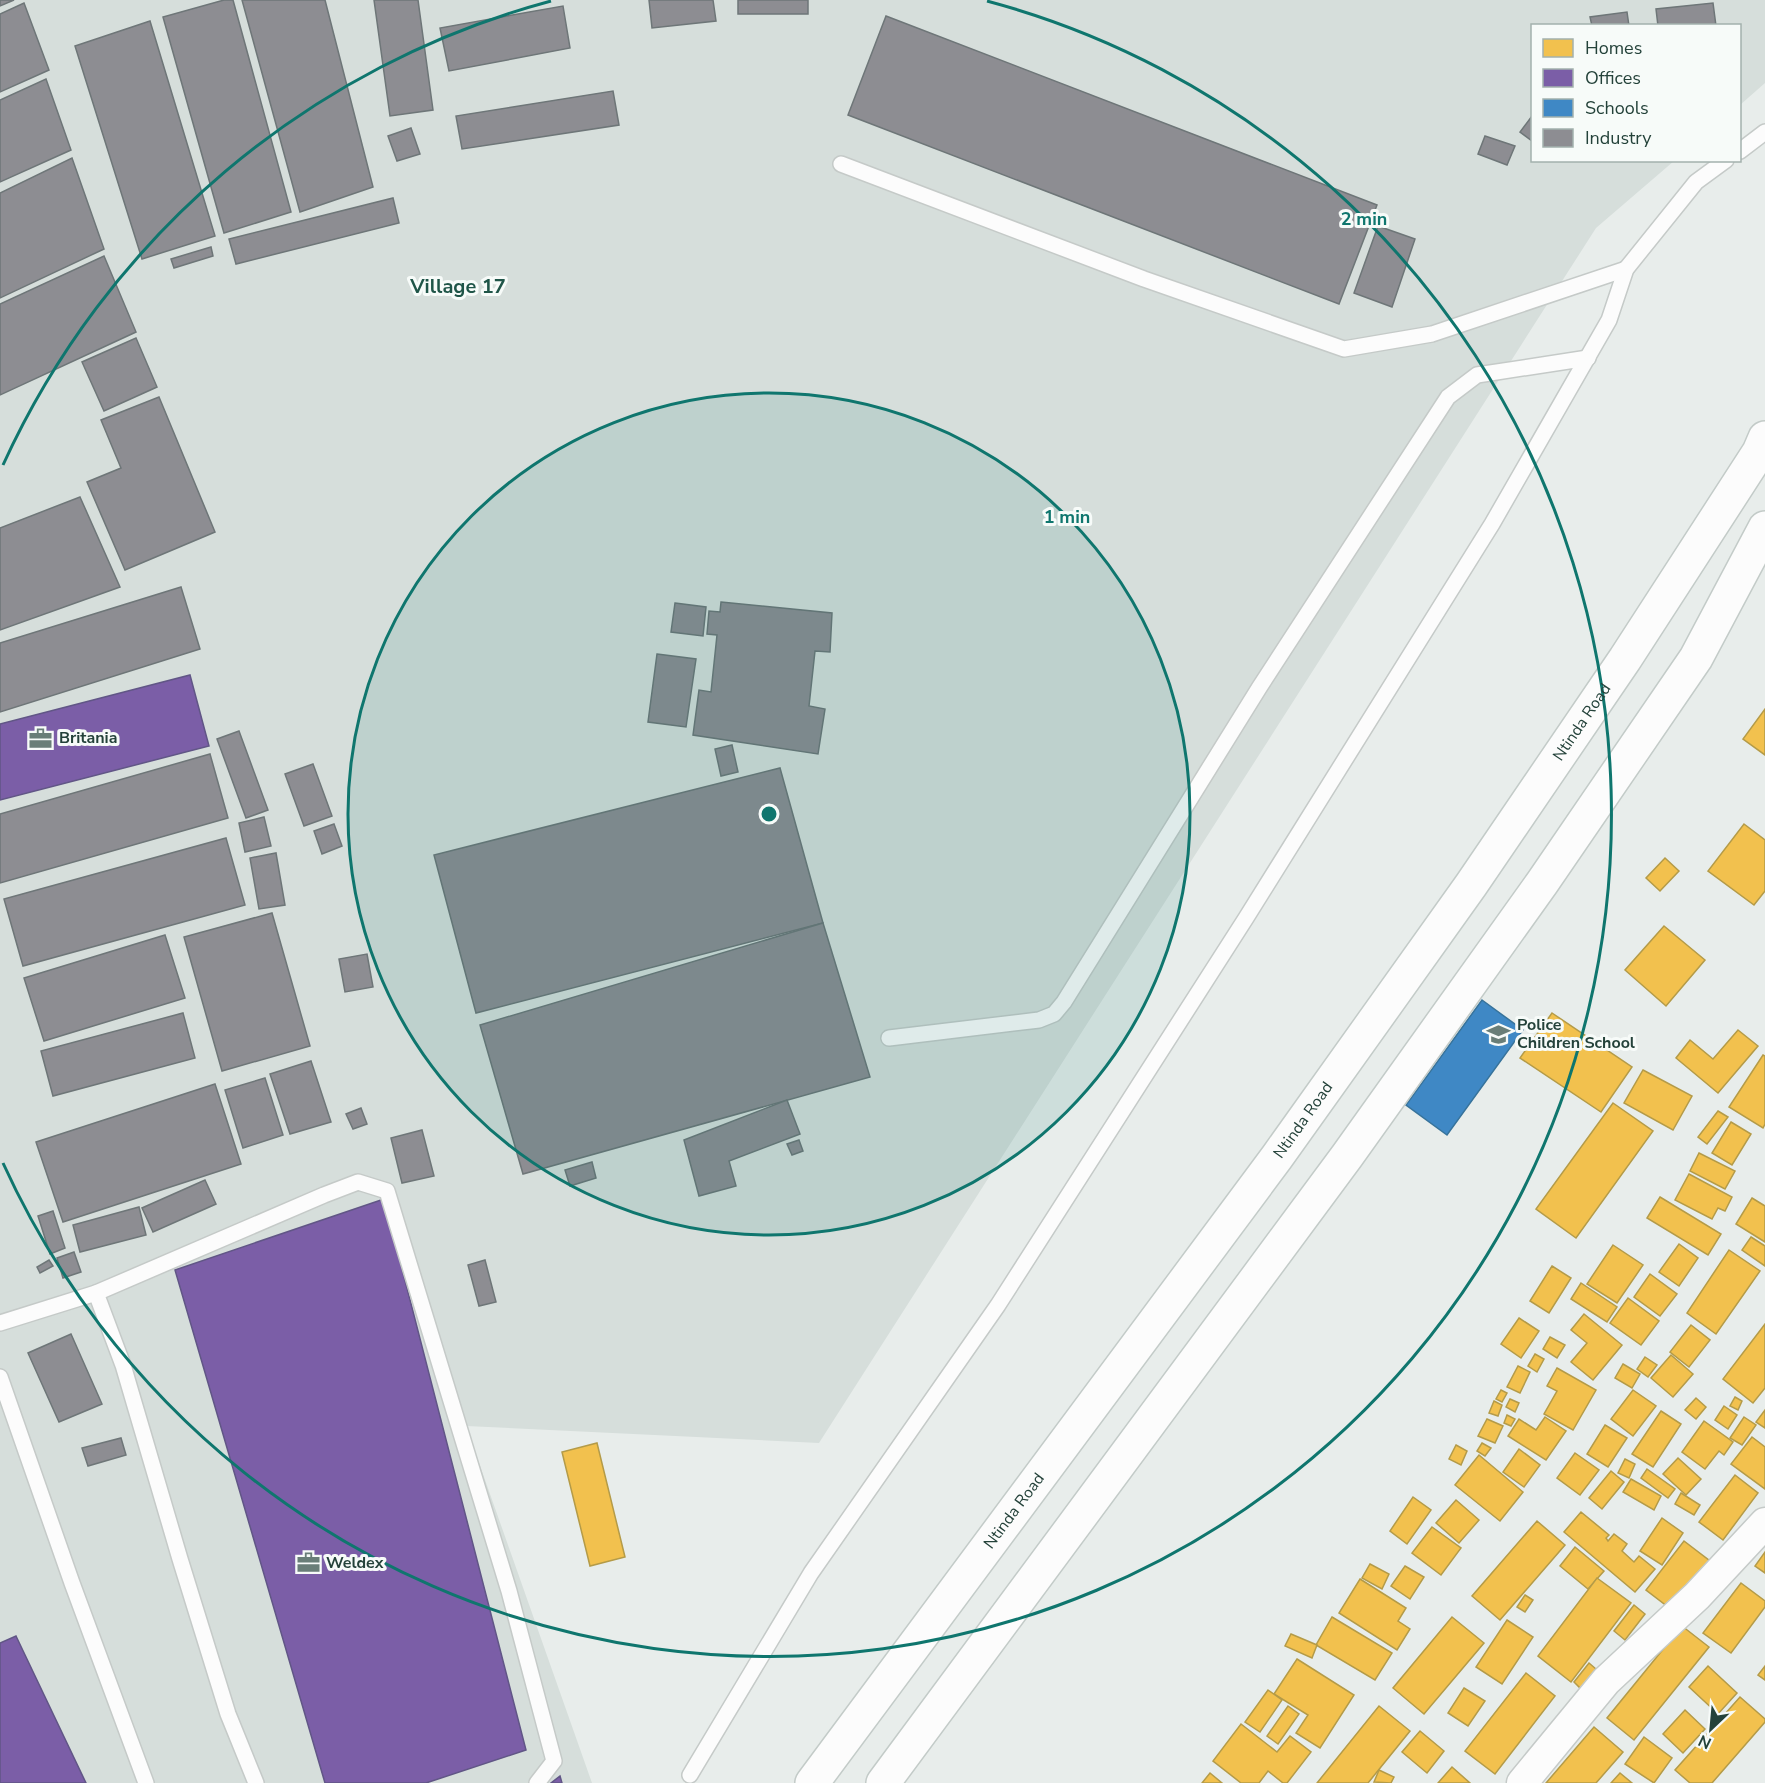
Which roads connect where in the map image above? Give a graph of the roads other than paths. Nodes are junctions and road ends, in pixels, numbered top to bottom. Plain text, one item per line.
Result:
1 (1765, 132) edge
2 (1741, 150) edge
3 (1723, 162) edge
4 (841, 164) dead end
5 (1626, 269) junction
6 (1587, 358) junction
7 (1765, 438) edge
8 (1765, 528) edge
9 (890, 1038) dead end
10 (96, 1293) junction
11 (0, 1323) edge
12 (0, 1377) edge
13 (1765, 1523) edge
14 (690, 1775) dead end
15 (146, 1783) edge
16 (256, 1783) edge
17 (537, 1783) edge
18 (812, 1783) edge
19 (883, 1783) edge
20 (1522, 1783) edge

1 - 2 lane
3 - 5 lane
4 - 5 lane
5 - 6 lane
6 - 9 lane
6 - 14 lane
7 - 18 main road, Ntinda Road
8 - 19 main road
10 - 11 lane
10 - 16 lane
10 - 17 lane
12 - 15 lane
13 - 20 street

